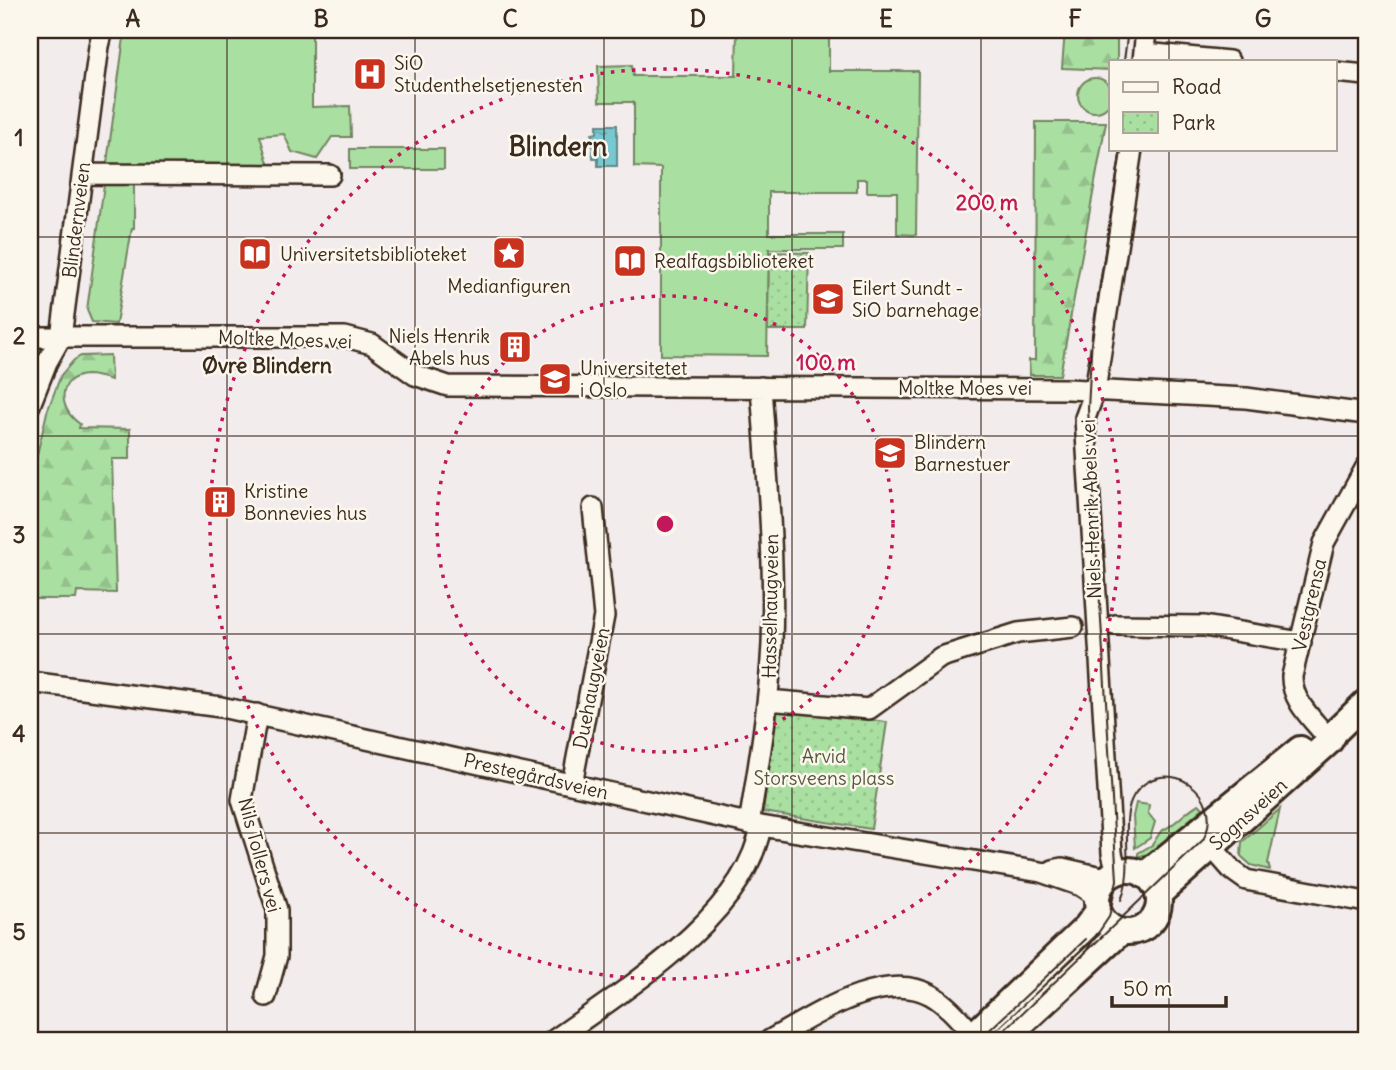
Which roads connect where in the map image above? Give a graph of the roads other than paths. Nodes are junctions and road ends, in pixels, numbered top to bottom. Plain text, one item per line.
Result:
1 (103, 30) edge
2 (1146, 30) edge
3 (1143, 57) edge
4 (1208, 60) edge
5 (1336, 72) edge
6 (1366, 75) edge
7 (1132, 150) edge
8 (83, 174) junction
9 (330, 175) dead end
10 (30, 337) edge
11 (61, 337) junction
12 (761, 387) junction
13 (1095, 391) junction
14 (30, 405) edge
15 (1366, 414) edge
16 (1366, 467) edge
17 (593, 508) dead end
18 (1115, 625) dead end
19 (1073, 627) dead end
20 (1301, 642) junction
21 (30, 682) edge
22 (768, 700) junction
23 (1366, 702) edge
24 (257, 714) junction
25 (1330, 736) junction
26 (572, 784) junction
27 (755, 825) junction
28 (1204, 839) junction
29 (1151, 885) junction
30 (1104, 889) junction
31 (1366, 902) edge
32 (1121, 932) junction
33 (266, 996) dead end
34 (973, 1039) edge
35 (554, 1040) edge
36 (770, 1040) edge
37 (1004, 1040) edge

1 - 8 street, Blindernveien
2 - 3 street
3 - 4 street
5 - 6 street
7 - 13 street, Niels Henrik Abels vei
8 - 9 street
8 - 11 street, Blindernveien
10 - 11 street, Moltke Moes vei
11 - 12 street, Moltke Moes vei
11 - 14 street, Blindernveien
12 - 13 street, Moltke Moes vei
12 - 22 street, Hasselhaugveien
13 - 15 street, Moltke Moes vei
13 - 30 street, Niels Henrik Abels vei
16 - 20 street, Vestgrensa
17 - 26 street, Duehaugveien
18 - 20 street
19 - 22 street
20 - 25 street, Vestgrensa
21 - 24 street, Prestegårdsveien
22 - 27 street, Hasselhaugveien
23 - 25 main road, Sognsveien
24 - 26 street, Prestegårdsveien
24 - 33 street, Nils Tollers vei
25 - 28 main road, Sognsveien
26 - 27 street, Prestegårdsveien
27 - 30 street, Prestegårdsveien
27 - 35 street, Hasselhaugveien
28 - 29 main road, Sognsveien
28 - 31 street
29 - 30 main road
29 - 32 main road
30 - 32 main road
30 - 34 main road
32 - 37 main road
34 - 36 street

